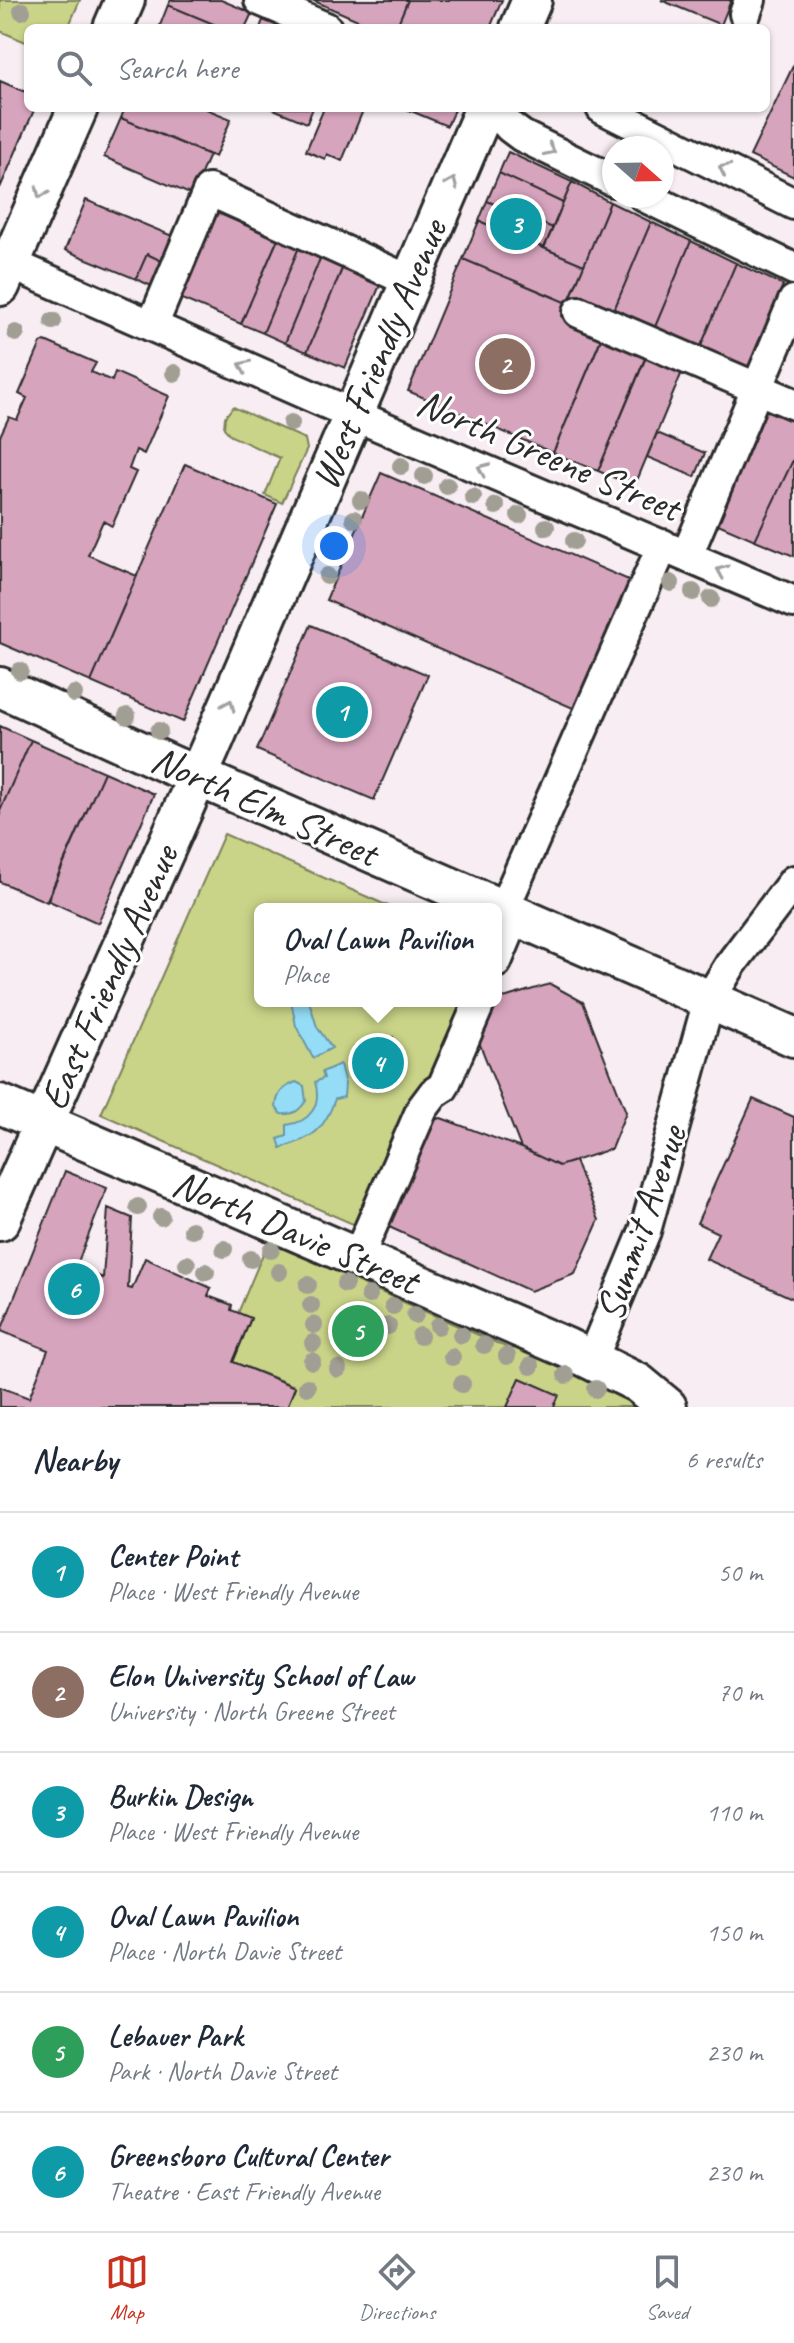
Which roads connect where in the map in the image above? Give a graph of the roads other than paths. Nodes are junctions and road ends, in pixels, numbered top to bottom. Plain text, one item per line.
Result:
1 (125, 0) edge
2 (260, 0) edge
3 (532, 0) edge
4 (115, 24) edge
5 (317, 24) edge
6 (522, 24) edge
7 (76, 112) edge
8 (483, 112) edge
9 (497, 112) edge
10 (610, 112) edge
11 (602, 175) edge
12 (794, 204) edge
13 (669, 208) edge
14 (794, 269) edge
15 (3, 270) edge
16 (410, 281) junction
17 (794, 301) edge
18 (579, 312) dead end
19 (152, 326) junction
20 (757, 388) junction
21 (794, 404) edge
22 (352, 414) junction
23 (675, 550) junction
24 (794, 602) edge
25 (0, 687) edge
26 (198, 777) junction
27 (794, 881) edge
28 (486, 903) edge
29 (502, 910) edge
30 (509, 913) junction
31 (502, 939) edge
32 (709, 1000) junction
33 (477, 1007) edge
34 (794, 1037) edge
35 (0, 1104) edge
36 (43, 1123) junction
37 (0, 1221) edge
38 (358, 1257) junction
39 (592, 1359) junction
40 (667, 1407) edge

1 - 4 main road
2 - 5 street
3 - 6 main road
7 -> 15 main road
16 -> 8 main road, West Friendly Avenue
9 -> 11 street
12 -> 10 street
13 - 14 street
15 - 19 street, North Greene Street
16 - 19 street
16 - 22 main road, West Friendly Avenue
17 - 20 street
18 - 20 street
22 -> 19 street, North Greene Street
20 - 21 street
20 - 23 street
23 -> 22 street, North Greene Street
26 -> 22 main road, West Friendly Avenue
24 -> 23 street, North Greene Street
23 - 30 street
25 - 26 main road, North Elm Street
26 - 28 main road, North Elm Street
26 - 36 main road, East Friendly Avenue
27 - 32 street, Summit Avenue
29 - 30 main road, North Elm Street
30 - 31 street
30 - 32 main road, North Elm Street
32 - 34 main road, North Elm Street
32 - 39 street, Summit Avenue
33 - 38 street
35 - 36 main road, North Davie Street
36 - 37 main road, East Friendly Avenue
36 - 38 main road, North Davie Street
38 - 39 main road, North Davie Street
39 - 40 main road, Summit Avenue

